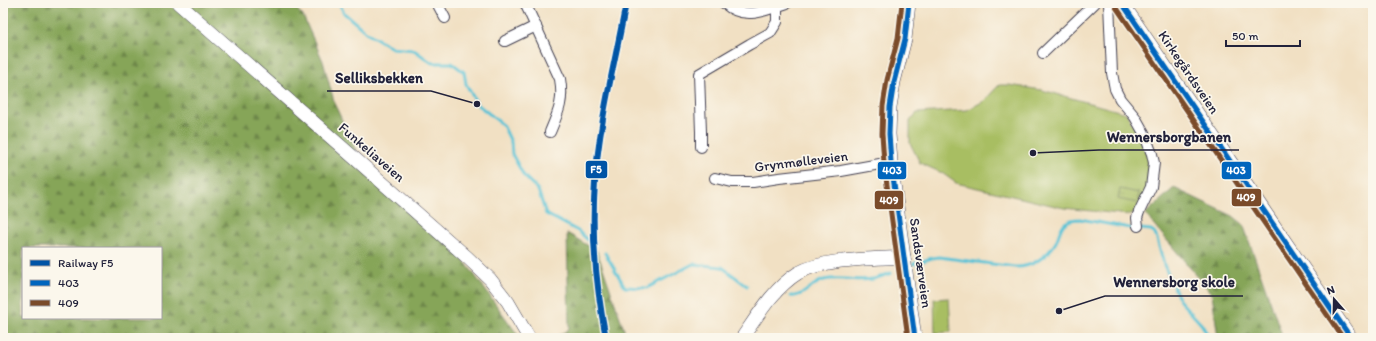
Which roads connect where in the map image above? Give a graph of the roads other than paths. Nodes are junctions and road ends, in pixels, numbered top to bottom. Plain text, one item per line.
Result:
1 (178, 3) edge
2 (437, 3) edge
3 (525, 3) edge
4 (724, 3) edge
5 (787, 3) edge
6 (909, 3) edge
7 (1095, 3) edge
8 (1109, 3) edge
9 (1122, 3) edge
10 (776, 5) edge
11 (445, 18) dead end
12 (536, 26) junction
13 (506, 41) dead end
14 (1043, 53) dead end
15 (550, 132) dead end
16 (700, 147) dead end
17 (891, 162) junction
18 (715, 178) dead end
19 (1138, 226) dead end
20 (904, 256) junction
21 (529, 338) edge
22 (742, 338) edge
23 (914, 338) edge
24 (1351, 338) edge

1 - 21 street, Funkeliaveien
2 - 11 street
3 - 12 street
4 - 10 street
5 - 10 street
6 - 17 street, Sandsværveien
7 - 14 street
8 - 19 street
9 - 24 street, Kirkegårdsveien
10 - 16 street
12 - 13 street
12 - 15 street
17 - 18 street, Grynmølleveien
17 - 20 street, Sandsværveien
20 - 22 street
20 - 23 street, Sandsværveien

